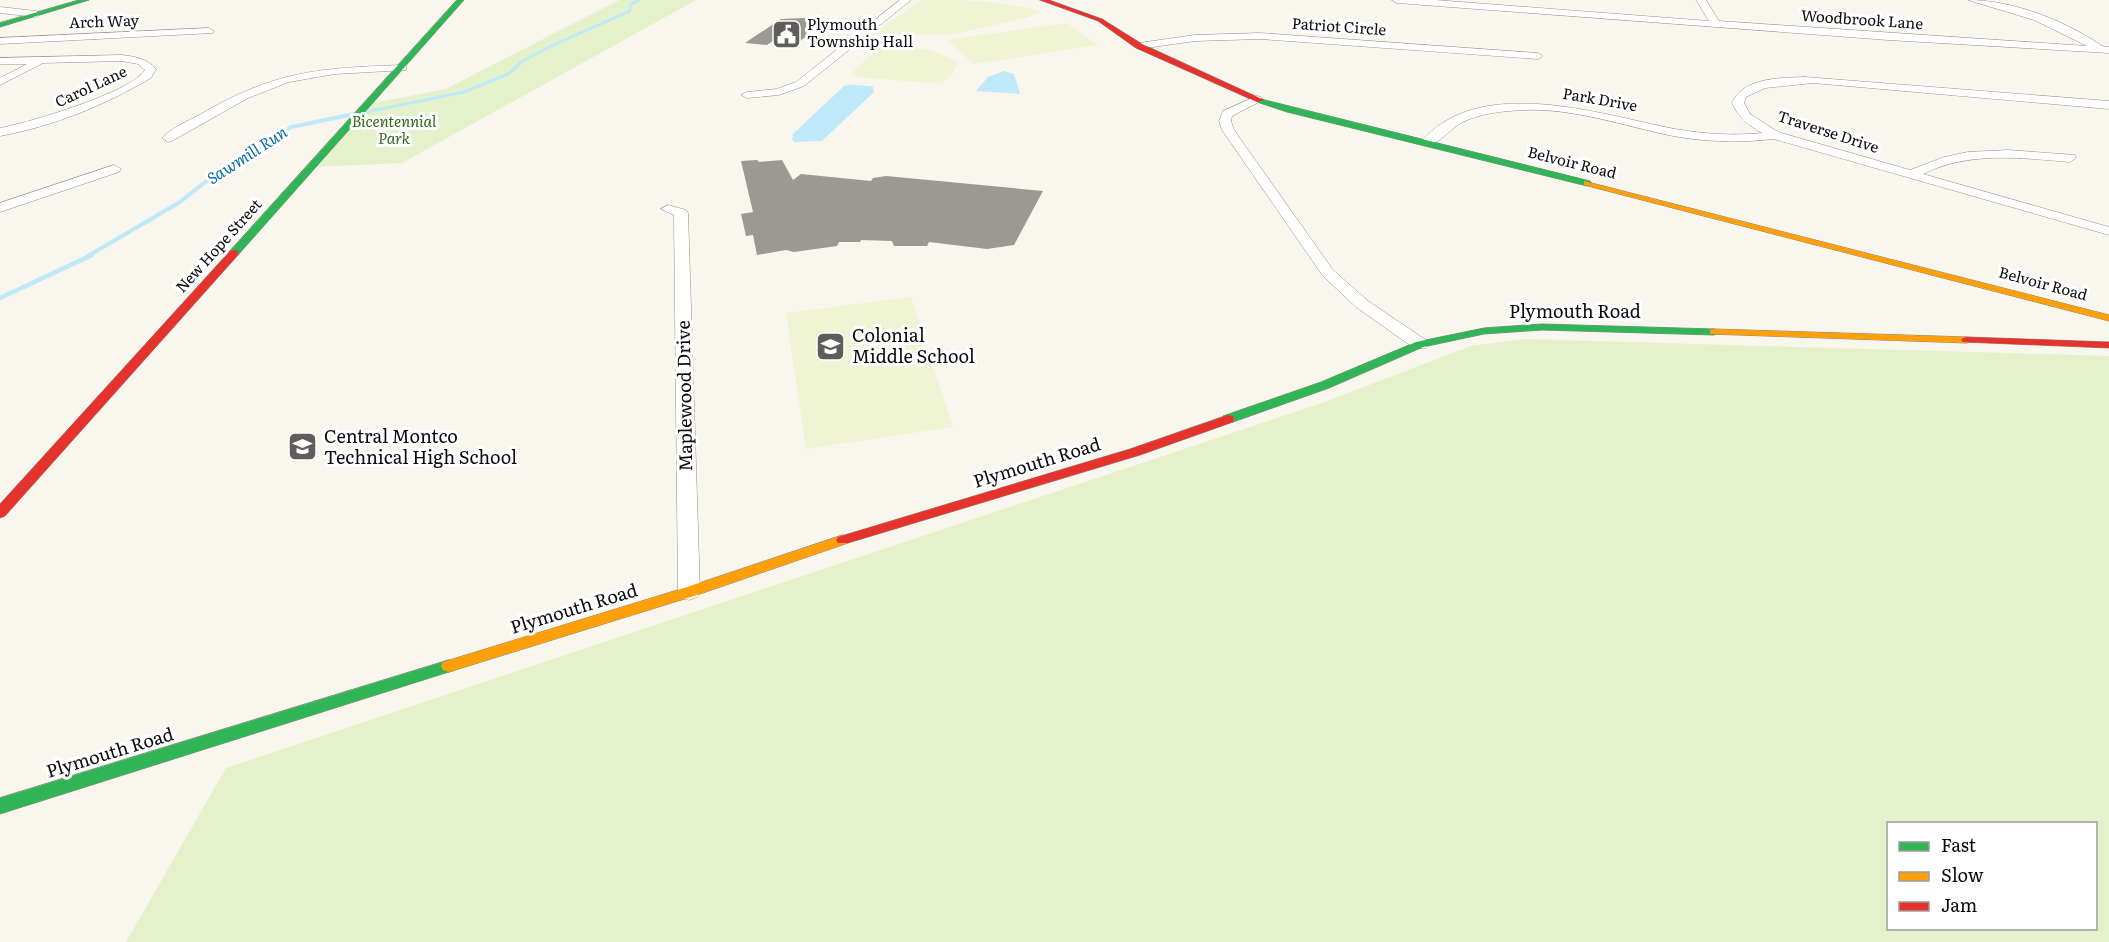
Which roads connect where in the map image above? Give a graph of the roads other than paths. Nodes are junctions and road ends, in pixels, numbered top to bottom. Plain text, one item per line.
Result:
1 (87, 0) edge
2 (461, 0) edge
3 (906, 0) edge
4 (1043, 0) edge
5 (1397, 0) edge
6 (1562, 0) edge
7 (1701, 0) edge
8 (1973, 0) edge
9 (0, 10) edge
10 (1567, 13) junction
11 (36, 14) junction
12 (1716, 24) junction
13 (0, 25) edge
14 (209, 31) dead end
15 (0, 41) edge
16 (1138, 46) junction
17 (2104, 50) edge
18 (1538, 56) dead end
19 (43, 60) junction
20 (0, 61) edge
21 (402, 68) junction
22 (0, 82) edge
23 (747, 95) dead end
24 (1257, 99) junction
25 (2109, 105) edge
26 (0, 132) edge
27 (1774, 135) junction
28 (168, 138) dead end
29 (1427, 142) junction
30 (2070, 158) dead end
31 (114, 169) dead end
32 (1910, 175) junction
33 (1, 202) edge
34 (668, 210) dead end
35 (2109, 231) edge
36 (2109, 318) edge
37 (1420, 344) junction
38 (2109, 345) edge
39 (0, 513) edge
40 (689, 592) junction
41 (0, 806) edge

1 - 11 street
2 - 21 street, New Hope Street
3 - 23 street
4 - 16 street, Belvoir Road
5 - 10 street, Woodbrook Lane
6 - 10 street
7 - 12 street
8 - 17 street
9 - 11 street
10 - 12 street, Woodbrook Lane
11 - 13 street
12 - 17 street, Woodbrook Lane
14 - 15 street, Arch Way
16 - 18 street, Patriot Circle
16 - 24 street, Belvoir Road
19 - 20 street, Carol Lane
19 - 22 street, Carol Lane
19 - 26 street, Carol Lane
21 - 28 street
21 - 39 street, New Hope Street
24 - 29 street, Belvoir Road
24 - 37 street
25 - 27 street, Traverse Drive
27 - 29 street, Park Drive
27 - 32 street, Traverse Drive
29 - 36 street, Belvoir Road
30 - 32 street
31 - 33 street
32 - 35 street, Traverse Drive
34 - 40 street, Maplewood Drive
37 - 38 street, Plymouth Road
37 - 40 street, Plymouth Road
40 - 41 street, Plymouth Road

